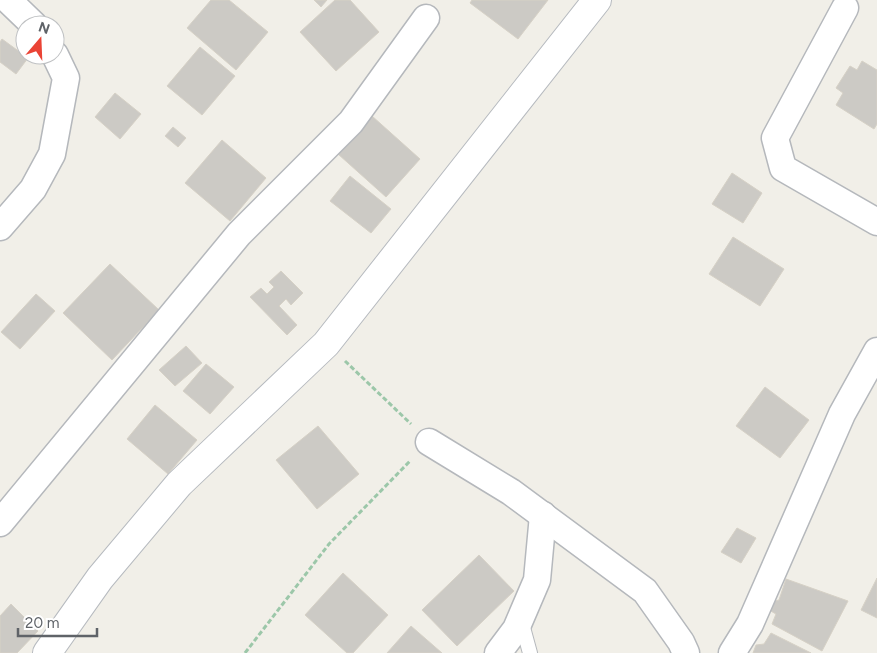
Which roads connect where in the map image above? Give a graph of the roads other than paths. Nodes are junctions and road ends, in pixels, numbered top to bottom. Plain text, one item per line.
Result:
1 (8, 0) edge
2 (597, 0) edge
3 (845, 8) dead end
4 (24, 15) edge
5 (426, 18) dead end
6 (60, 65) edge
7 (877, 222) edge
8 (0, 227) edge
9 (877, 351) edge
10 (429, 442) road end
11 (543, 516) junction
12 (0, 524) edge
13 (520, 619) junction
14 (47, 653) edge
15 (498, 653) edge
16 (530, 653) edge
17 (686, 653) edge
18 (732, 653) edge

1 - 4 street
2 - 14 main road
3 - 7 street
5 - 12 street
6 - 8 street
9 - 18 street
10 - 11 street
11 - 13 street
11 - 17 street
13 - 15 street
13 - 16 lane

